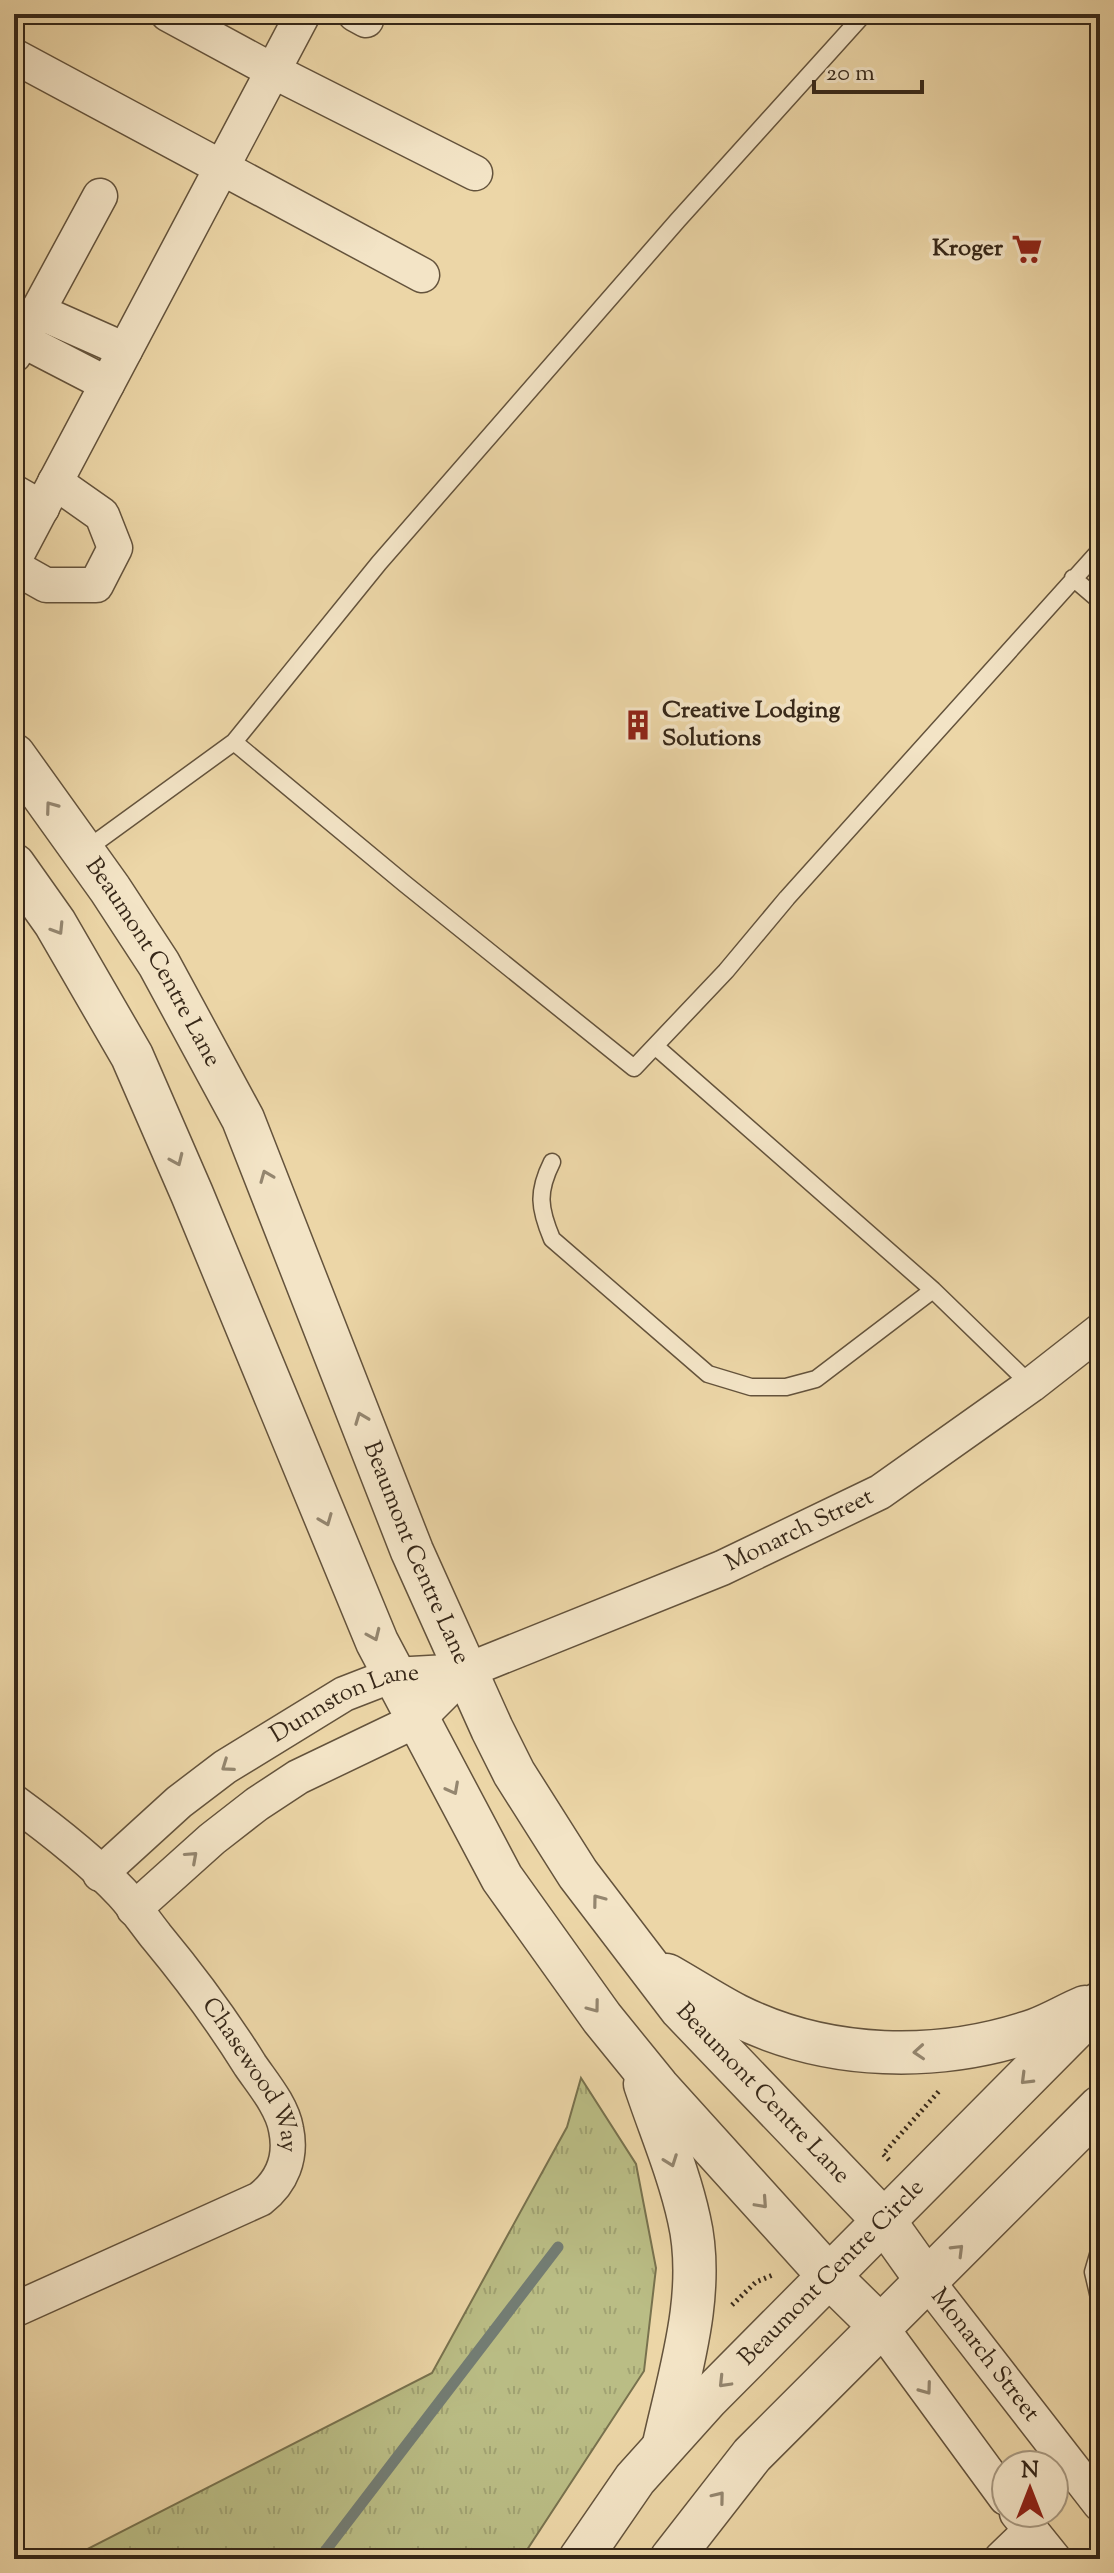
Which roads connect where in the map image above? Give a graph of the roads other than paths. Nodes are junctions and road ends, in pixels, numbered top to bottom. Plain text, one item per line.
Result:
1 (168, 14) edge
2 (303, 14) edge
3 (355, 14) edge
4 (368, 14) edge
5 (864, 14) edge
6 (14, 56) edge
7 (273, 71) junction
8 (222, 166) junction
9 (475, 173) dead end
10 (100, 196) dead end
11 (422, 275) dead end
12 (24, 335) edge
13 (125, 350) junction
14 (107, 384) junction
15 (37, 494) edge
16 (1100, 550) edge
17 (14, 560) edge
18 (14, 567) edge
19 (1073, 578) junction
20 (1100, 601) edge
21 (234, 742) junction
22 (14, 755) edge
23 (83, 851) junction
24 (14, 865) edge
25 (655, 1046) junction
26 (552, 1162) dead end
27 (933, 1290) junction
28 (1100, 1331) edge
29 (1031, 1385) junction
30 (466, 1671) junction
31 (393, 1675) junction
32 (417, 1720) junction
33 (14, 1802) edge
34 (100, 1874) junction
35 (134, 1909) junction
36 (646, 1963) junction
37 (1100, 2001) edge
38 (637, 2060) junction
39 (1100, 2107) edge
40 (885, 2222) junction
41 (1100, 2248) edge
42 (828, 2275) junction
43 (927, 2281) junction
44 (1100, 2302) edge
45 (14, 2310) edge
46 (880, 2326) junction
47 (664, 2447) junction
48 (990, 2476) edge
49 (1100, 2504) edge
50 (1020, 2529) edge
51 (1030, 2529) edge
52 (580, 2559) edge
53 (671, 2559) edge
54 (1001, 2559) edge
55 (1054, 2559) edge

1 - 7 street
2 - 7 street
3 - 4 street
5 - 21 lane
6 - 8 street
7 - 8 street
7 - 9 street
8 - 11 street
8 - 13 street
10 - 12 street
12 - 13 street
12 - 14 street
13 - 14 street
14 - 15 street
15 - 17 street
15 - 18 street
16 - 19 lane
19 - 20 lane
19 - 25 lane
21 - 23 lane
21 - 25 lane
23 -> 22 street, Beaumont Centre Lane
30 -> 23 street, Beaumont Centre Lane
24 -> 31 street
25 - 27 lane
26 - 27 lane
27 - 29 lane
28 - 29 street, Monarch Street
29 - 30 street, Monarch Street
30 - 31 street, Dunnston Lane
30 - 32 street, Dunnston Lane
36 -> 30 street, Beaumont Centre Lane
31 - 32 street
31 -> 34 street, Dunnston Lane
35 -> 32 street, Dunnston Lane
32 -> 38 street
33 - 34 street, Chasewood Way
34 - 35 street, Chasewood Way
35 - 45 street, Chasewood Way
37 -> 36 street
36 - 40 street, Beaumont Centre Lane
37 -> 40 street, Beaumont Centre Circle
38 -> 42 street
38 -> 47 street
43 -> 39 street
40 - 42 street, Beaumont Centre Circle
40 - 43 street, Beaumont Centre Lane
41 - 44 lane
42 - 46 street
42 -> 47 street, Beaumont Centre Circle
43 - 46 street
43 - 49 street, Monarch Street
46 -> 48 street
53 -> 46 street
47 - 52 street, Beaumont Centre Circle
50 - 54 street
51 - 55 street

